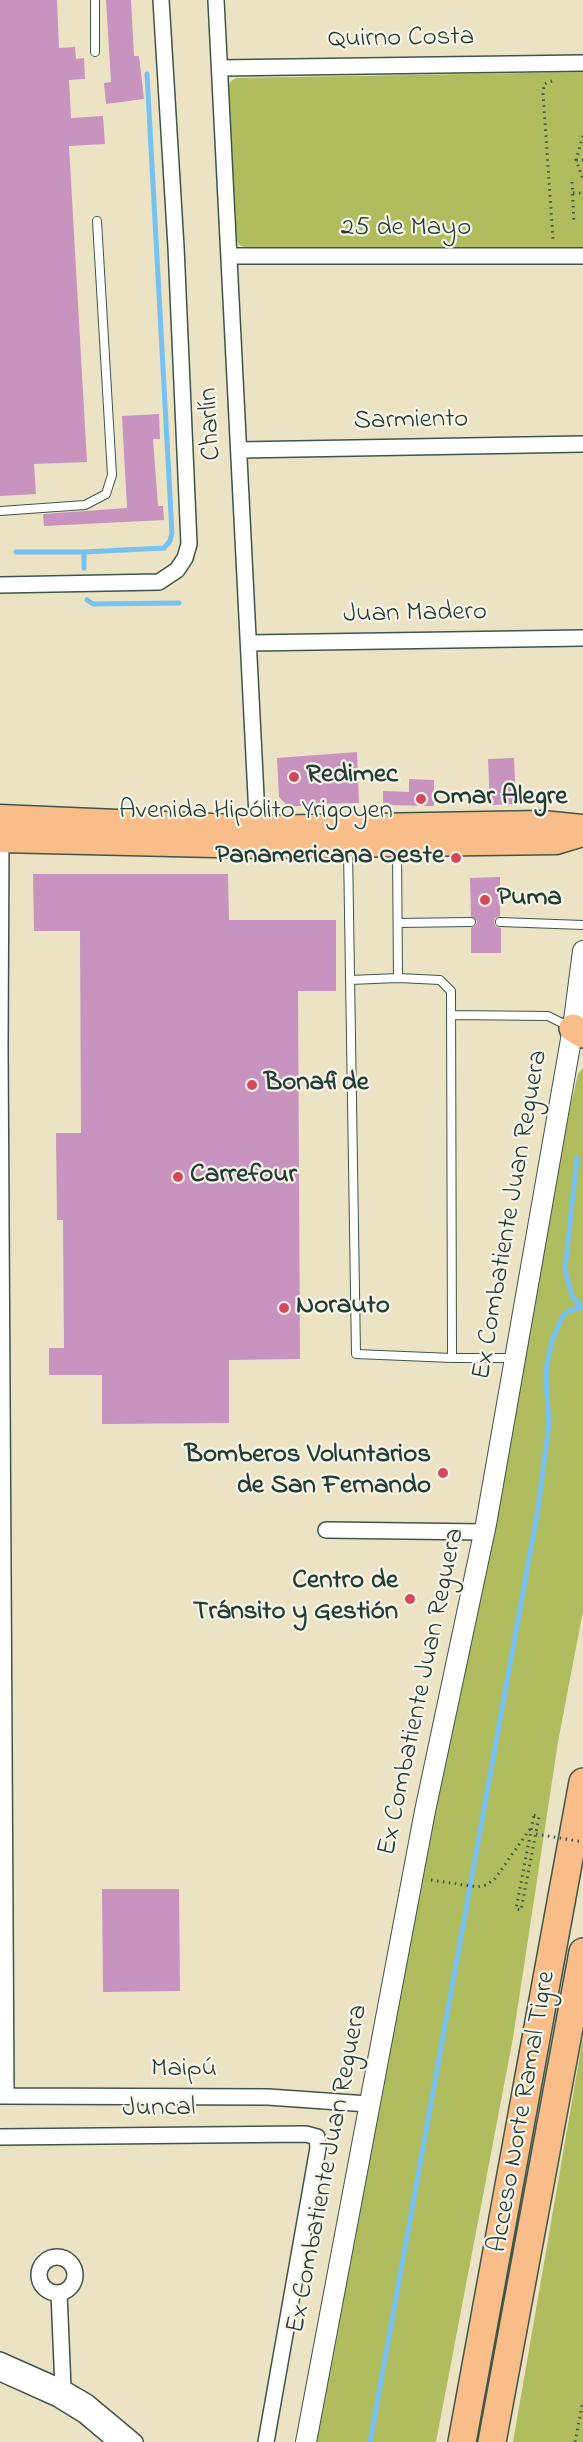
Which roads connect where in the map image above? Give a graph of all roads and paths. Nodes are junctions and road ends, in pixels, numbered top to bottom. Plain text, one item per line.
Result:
1 (95, 0) edge
2 (161, 0) edge
3 (216, 0) edge
4 (95, 52) dead end
5 (583, 63) edge
6 (220, 68) junction
7 (562, 81) dead end
8 (583, 135) edge
9 (576, 160) junction
10 (583, 160) edge
11 (583, 179) edge
12 (572, 182) dead end
13 (573, 193) junction
14 (583, 193) edge
15 (97, 221) dead end
16 (574, 222) dead end
17 (557, 243) dead end
18 (229, 256) junction
19 (583, 256) edge
20 (583, 444) edge
21 (239, 450) junction
22 (0, 511) edge
23 (0, 585) edge
24 (583, 638) edge
25 (249, 643) junction
26 (583, 827) edge
27 (0, 829) edge
28 (583, 834) edge
29 (257, 837) junction
30 (398, 844) junction
31 (347, 845) junction
32 (471, 922) dead end
33 (500, 922) dead end
34 (398, 923) junction
35 (583, 925) edge
36 (583, 951) edge
37 (398, 978) junction
38 (350, 980) junction
39 (452, 1015) junction
40 (578, 1031) edge
41 (0, 1046) edge
42 (1, 1255) edge
43 (452, 1358) junction
44 (515, 1358) junction
45 (1, 1466) edge
46 (326, 1530) dead end
47 (484, 1532) junction
48 (2, 1672) edge
49 (583, 1782) edge
50 (531, 1827) junction
51 (536, 1834) junction
52 (583, 1842) edge
53 (412, 1877) junction
54 (3, 1884) edge
55 (583, 1952) edge
56 (3, 2096) edge
57 (368, 2104) junction
58 (0, 2137) edge
59 (59, 2293) dead end
60 (0, 2360) edge
61 (0, 2373) edge
62 (60, 2393) junction
63 (583, 2401) edge
64 (116, 2442) edge
65 (135, 2442) edge
66 (266, 2442) edge
67 (306, 2442) edge
68 (460, 2442) edge
69 (494, 2442) edge
70 (575, 2442) edge

1 - 4 lane
2 - 23 street
3 - 6 street, Charlín
5 - 6 street, Quirno Costa
6 - 18 street, Charlín
7 - 17 path
8 - 9 path
9 - 10 path
9 - 11 path
12 - 13 path
13 - 14 path
13 - 16 path
15 - 22 lane
18 - 19 street, 25 de Mayo
18 - 21 street, Charlín
20 - 21 street, Sarmiento
21 - 25 street, Charlín
24 - 25 street, Juan Madero
25 - 29 street, Charlín
26 - 29 main road, Avenida Hipólito Yrigoyen
27 - 29 main road, Avenida Hipólito Yrigoyen
27 - 41 street
28 - 30 main road, Avenida Hipólito Yrigoyen
29 - 31 main road, Avenida Hipólito Yrigoyen
30 - 31 main road, Avenida Hipólito Yrigoyen
30 - 34 lane
31 - 38 lane
32 - 34 lane
33 - 35 lane
34 - 37 lane
36 - 40 street, Ex Combatiente Juan Reguera
37 - 38 lane
37 - 39 lane
38 - 43 lane
39 - 40 lane
39 - 43 lane
40 - 44 street, Ex Combatiente Juan Reguera
41 - 42 street
42 - 45 street
43 - 44 lane
44 - 47 street, Ex Combatiente Juan Reguera
45 - 48 street
46 - 47 street
47 - 53 street, Ex Combatiente Juan Reguera
48 - 54 street
49 - 68 highway, Acceso Norte Ramal Tigre
50 - 51 path
50 - 51 path
50 - 53 path
51 - 52 path, bridge
53 - 57 street, Ex Combatiente Juan Reguera
54 - 56 street
55 - 69 highway, Acceso Norte Ramal Tigre
56 - 57 street, Maipú
57 - 67 street, Ex Combatiente Juan Reguera
58 - 66 street, Juncal
59 - 62 street
60 - 62 street
61 - 62 street
62 - 64 street
62 - 65 street
63 - 70 path

